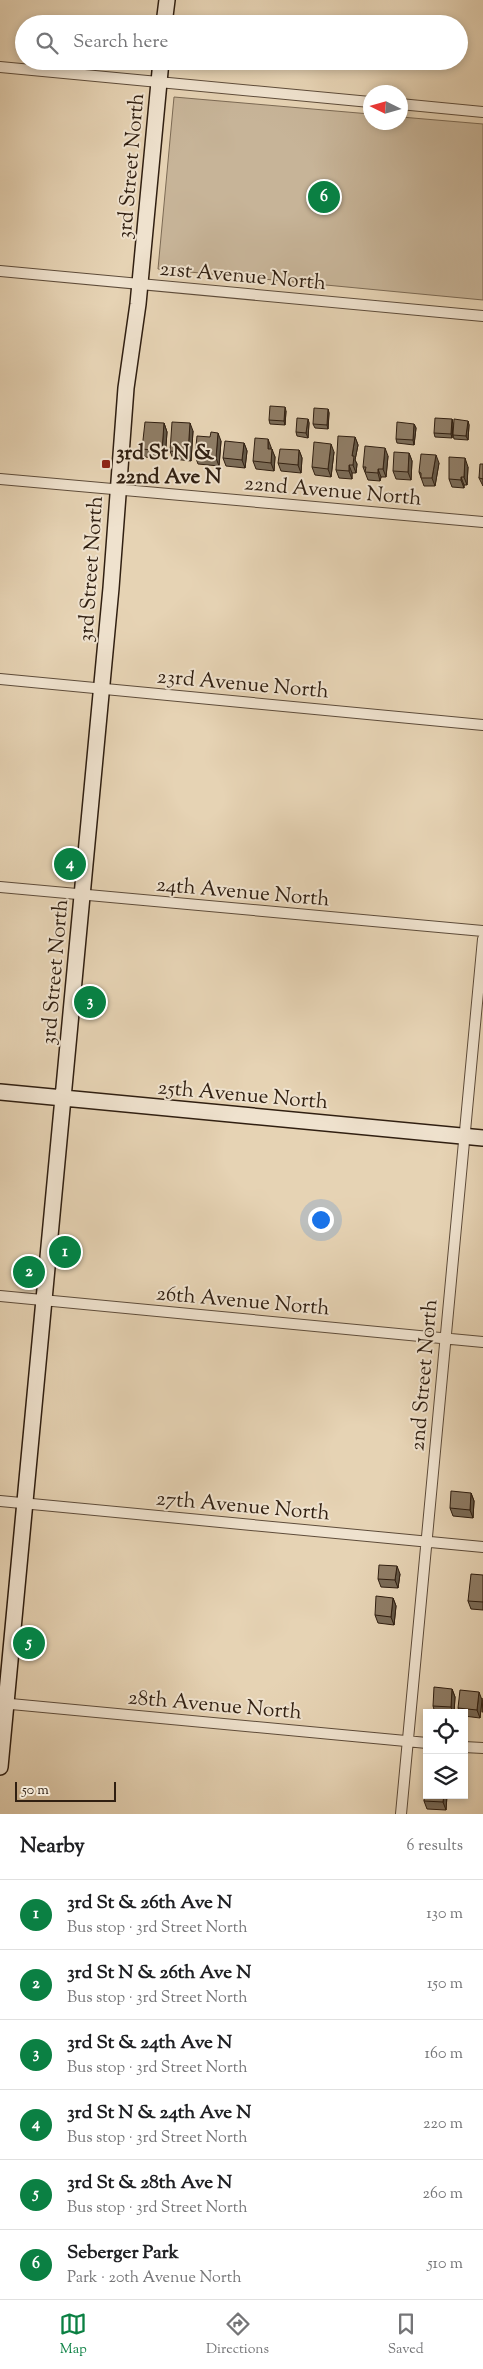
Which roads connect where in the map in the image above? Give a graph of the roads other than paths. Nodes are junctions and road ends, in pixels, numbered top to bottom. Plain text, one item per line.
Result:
1 (166, 0) edge
2 (165, 15) edge
3 (0, 67) edge
4 (15, 68) edge
5 (32, 70) edge
6 (160, 70) edge
7 (159, 82) junction
8 (363, 101) edge
9 (408, 105) edge
10 (483, 112) edge
11 (0, 271) edge
12 (140, 284) junction
13 (483, 316) edge
14 (0, 479) edge
15 (118, 489) junction
16 (483, 522) edge
17 (0, 679) edge
18 (102, 689) junction
19 (483, 725) edge
20 (0, 887) edge
21 (82, 896) junction
22 (483, 931) edge
23 (483, 939) edge
24 (0, 1092) edge
25 (63, 1098) junction
26 (464, 1136) junction
27 (483, 1138) edge
28 (0, 1296) edge
29 (44, 1300) junction
30 (445, 1338) junction
31 (483, 1342) edge
32 (0, 1501) edge
33 (25, 1504) junction
34 (426, 1542) junction
35 (483, 1547) edge
36 (3, 1703) edge
37 (408, 1741) junction
38 (423, 1743) edge
39 (468, 1747) edge
40 (483, 1748) edge
41 (0, 1767) edge
42 (401, 1814) edge

1 - 2 main road
3 - 4 street
5 - 7 street
6 - 7 main road, 3rd Street North
7 - 8 street
7 - 12 main road, 3rd Street North
9 - 10 street
11 - 12 street, 21st Avenue North
12 - 13 street, 21st Avenue North
12 - 15 main road, 3rd Street North
14 - 15 street, 22nd Avenue North
15 - 16 street, 22nd Avenue North
15 - 18 main road, 3rd Street North
17 - 18 street, 23rd Avenue North
18 - 19 street, 23rd Avenue North
18 - 21 main road, 3rd Street North
20 - 21 street, 24th Avenue North
21 - 22 street, 24th Avenue North
21 - 25 main road, 3rd Street North
23 - 26 street, 2nd Street North
24 - 25 main road, 25th Avenue North
25 - 26 main road, 25th Avenue North
25 - 29 main road, 3rd Street North
26 - 27 main road, 25th Avenue North
26 - 30 street, 2nd Street North
28 - 29 street, 26th Avenue North
29 - 30 street, 26th Avenue North
29 - 33 main road, 3rd Street North
30 - 31 street, 26th Avenue North
30 - 34 street, 2nd Street North
32 - 33 street, 27th Avenue North
33 - 34 street, 27th Avenue North
33 - 36 main road, 3rd Street North
34 - 35 street, 27th Avenue North
34 - 37 street, 2nd Street North
36 - 37 street, 28th Avenue North
36 - 41 main road, 3rd Street North
37 - 38 street, 28th Avenue North
37 - 42 street, 2nd Street North
39 - 40 street

